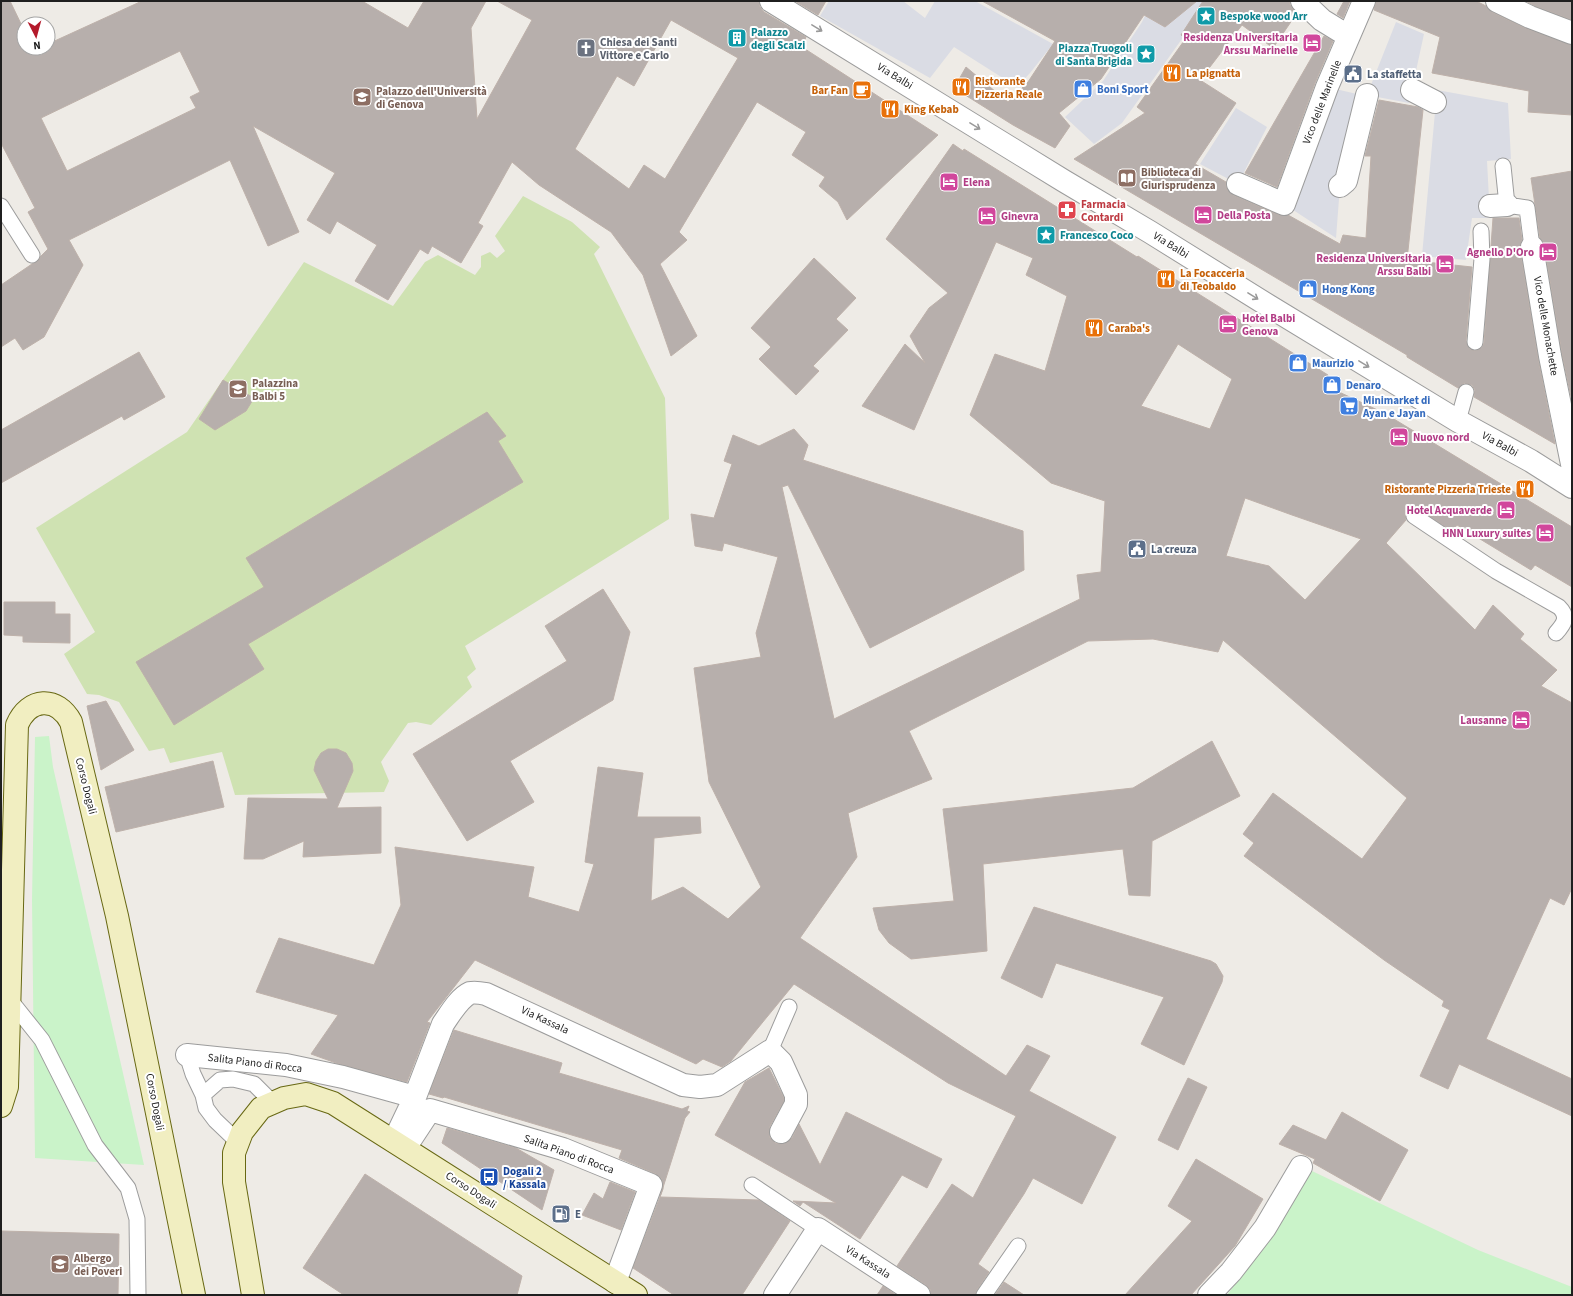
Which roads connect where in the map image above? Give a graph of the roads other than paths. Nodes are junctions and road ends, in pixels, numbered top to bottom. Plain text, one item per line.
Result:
1 (772, 1) edge
2 (1302, 1) edge
3 (1364, 1) edge
4 (1498, 1) edge
5 (1572, 33) edge
6 (1348, 36) junction
7 (1412, 90) dead end
8 (1367, 94) dead end
9 (1435, 102) dead end
10 (1503, 166) dead end
11 (1238, 184) dead end
12 (1340, 186) dead end
13 (1, 206) edge
14 (1481, 231) dead end
15 (1532, 247) joint
16 (32, 255) dead end
17 (1476, 342) dead end
18 (1466, 392) dead end
19 (1463, 423) junction
20 (1572, 464) edge
21 (1572, 487) edge
22 (1414, 516) dead end
23 (1556, 634) dead end
24 (10, 1000) junction
25 (789, 1007) dead end
26 (770, 1051) junction
27 (187, 1055) joint
28 (203, 1095) junction
29 (415, 1097) junction
30 (272, 1102) junction
31 (1, 1106) edge
32 (781, 1132) dead end
33 (238, 1142) junction
34 (400, 1145) junction
35 (1301, 1167) dead end
36 (752, 1185) dead end
37 (818, 1229) junction
38 (1018, 1246) dead end
39 (615, 1282) junction
40 (138, 1295) edge
41 (194, 1295) edge
42 (253, 1295) edge
43 (636, 1295) edge
44 (774, 1295) edge
45 (919, 1295) edge
46 (984, 1295) edge
47 (1209, 1295) edge

1 -> 19 street, Via Balbi
2 - 6 street
3 - 6 street, Vico delle Marinelle
4 - 5 street
6 - 11 street, Vico delle Marinelle
7 - 9 street
8 - 12 street
10 - 15 lane, Vico delle Monachette
13 - 16 lane
14 - 17 lane
15 - 20 street, Vico delle Monachette
18 - 19 lane
19 - 21 street, Via Balbi
22 - 23 lane
24 - 31 street, Corso Dogali
24 - 40 lane
24 - 41 street, Corso Dogali
25 - 26 lane
26 - 29 street, Via Kassala
26 - 32 street
27 - 28 lane
27 - 29 street, Salita Piano di Rocca
28 - 30 lane
28 - 33 lane
29 - 34 street, Via Kassala
30 - 33 street, Corso Dogali
30 - 34 street, Corso Dogali
33 - 42 street, Corso Dogali
34 - 39 street, Corso Dogali
34 - 39 street, Salita Piano di Rocca
35 - 47 street
36 - 37 lane, Via Kassala
37 - 44 street
37 - 45 street, Via Kassala
38 - 46 lane
39 - 43 street, Corso Dogali

